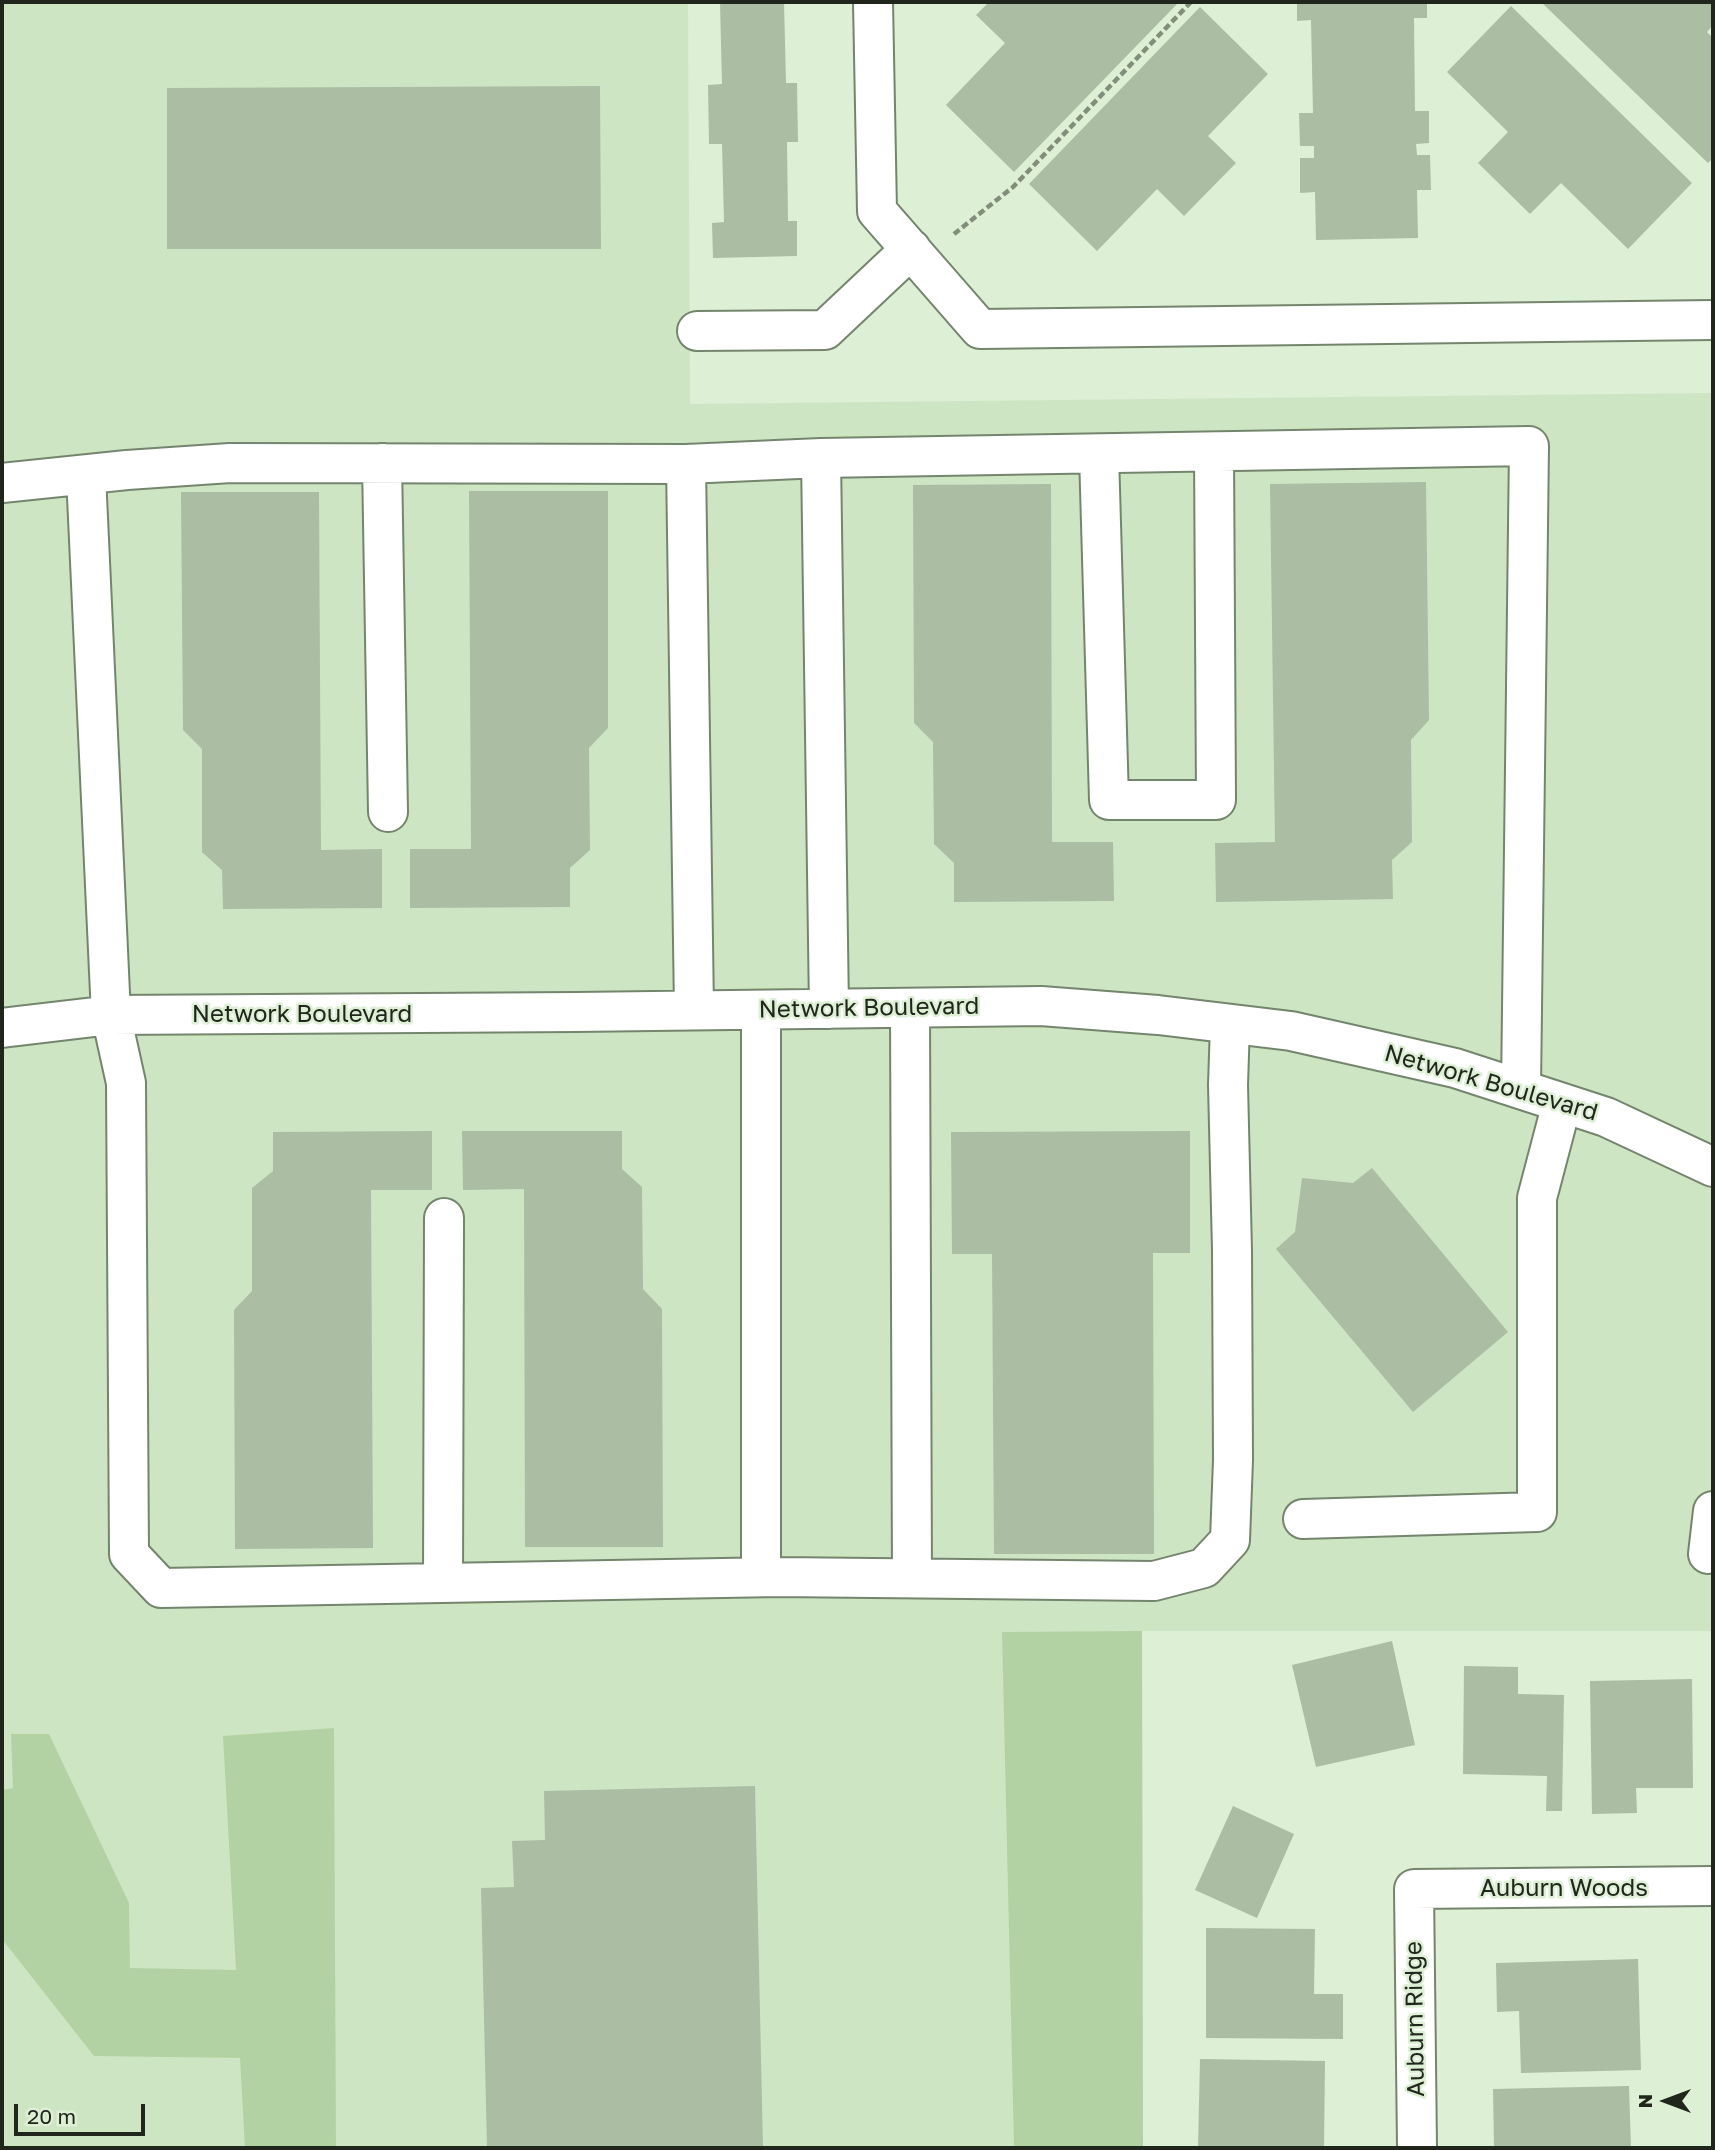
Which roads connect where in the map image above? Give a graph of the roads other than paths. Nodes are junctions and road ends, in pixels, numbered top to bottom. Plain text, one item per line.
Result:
1 (873, 2) edge
2 (916, 255) junction
3 (1713, 320) edge
4 (697, 331) dead end
5 (1214, 452) junction
6 (1100, 454) junction
7 (821, 458) junction
8 (382, 463) junction
9 (686, 464) junction
10 (86, 475) junction
11 (2, 483) edge
12 (388, 812) dead end
13 (909, 1008) junction
14 (830, 1009) junction
15 (694, 1010) junction
16 (761, 1010) junction
17 (111, 1015) junction
18 (1230, 1024) junction
19 (2, 1028) edge
20 (1521, 1089) junction
21 (1562, 1102) junction
22 (1713, 1167) edge
23 (444, 1218) dead end
24 (1713, 1511) edge
25 (1303, 1519) dead end
26 (1709, 1554) dead end
27 (761, 1577) junction
28 (912, 1578) junction
29 (443, 1583) junction
30 (1713, 1886) edge
31 (1414, 1889) joint
32 (1417, 2148) edge

1 - 2 street
2 - 3 street
2 - 4 street
5 - 6 street
5 - 6 street
5 - 20 street
6 - 7 street
7 - 9 street
7 - 14 street
8 - 9 street
8 - 10 street
8 - 12 street
9 - 15 street
10 - 11 street
10 - 17 street
13 - 14 street, Network Boulevard
13 - 18 street, Network Boulevard
13 - 28 street
14 - 16 street, Network Boulevard
15 - 16 street, Network Boulevard
15 - 17 street, Network Boulevard
16 - 27 street
17 - 19 street, Network Boulevard
17 - 29 street
18 - 20 street, Network Boulevard
18 - 28 street
20 - 21 street, Network Boulevard
21 - 22 street, Network Boulevard
21 - 25 street
23 - 29 street
24 - 26 street
27 - 28 street
27 - 29 street
30 - 31 street, Auburn Woods
31 - 32 street, Auburn Ridge

